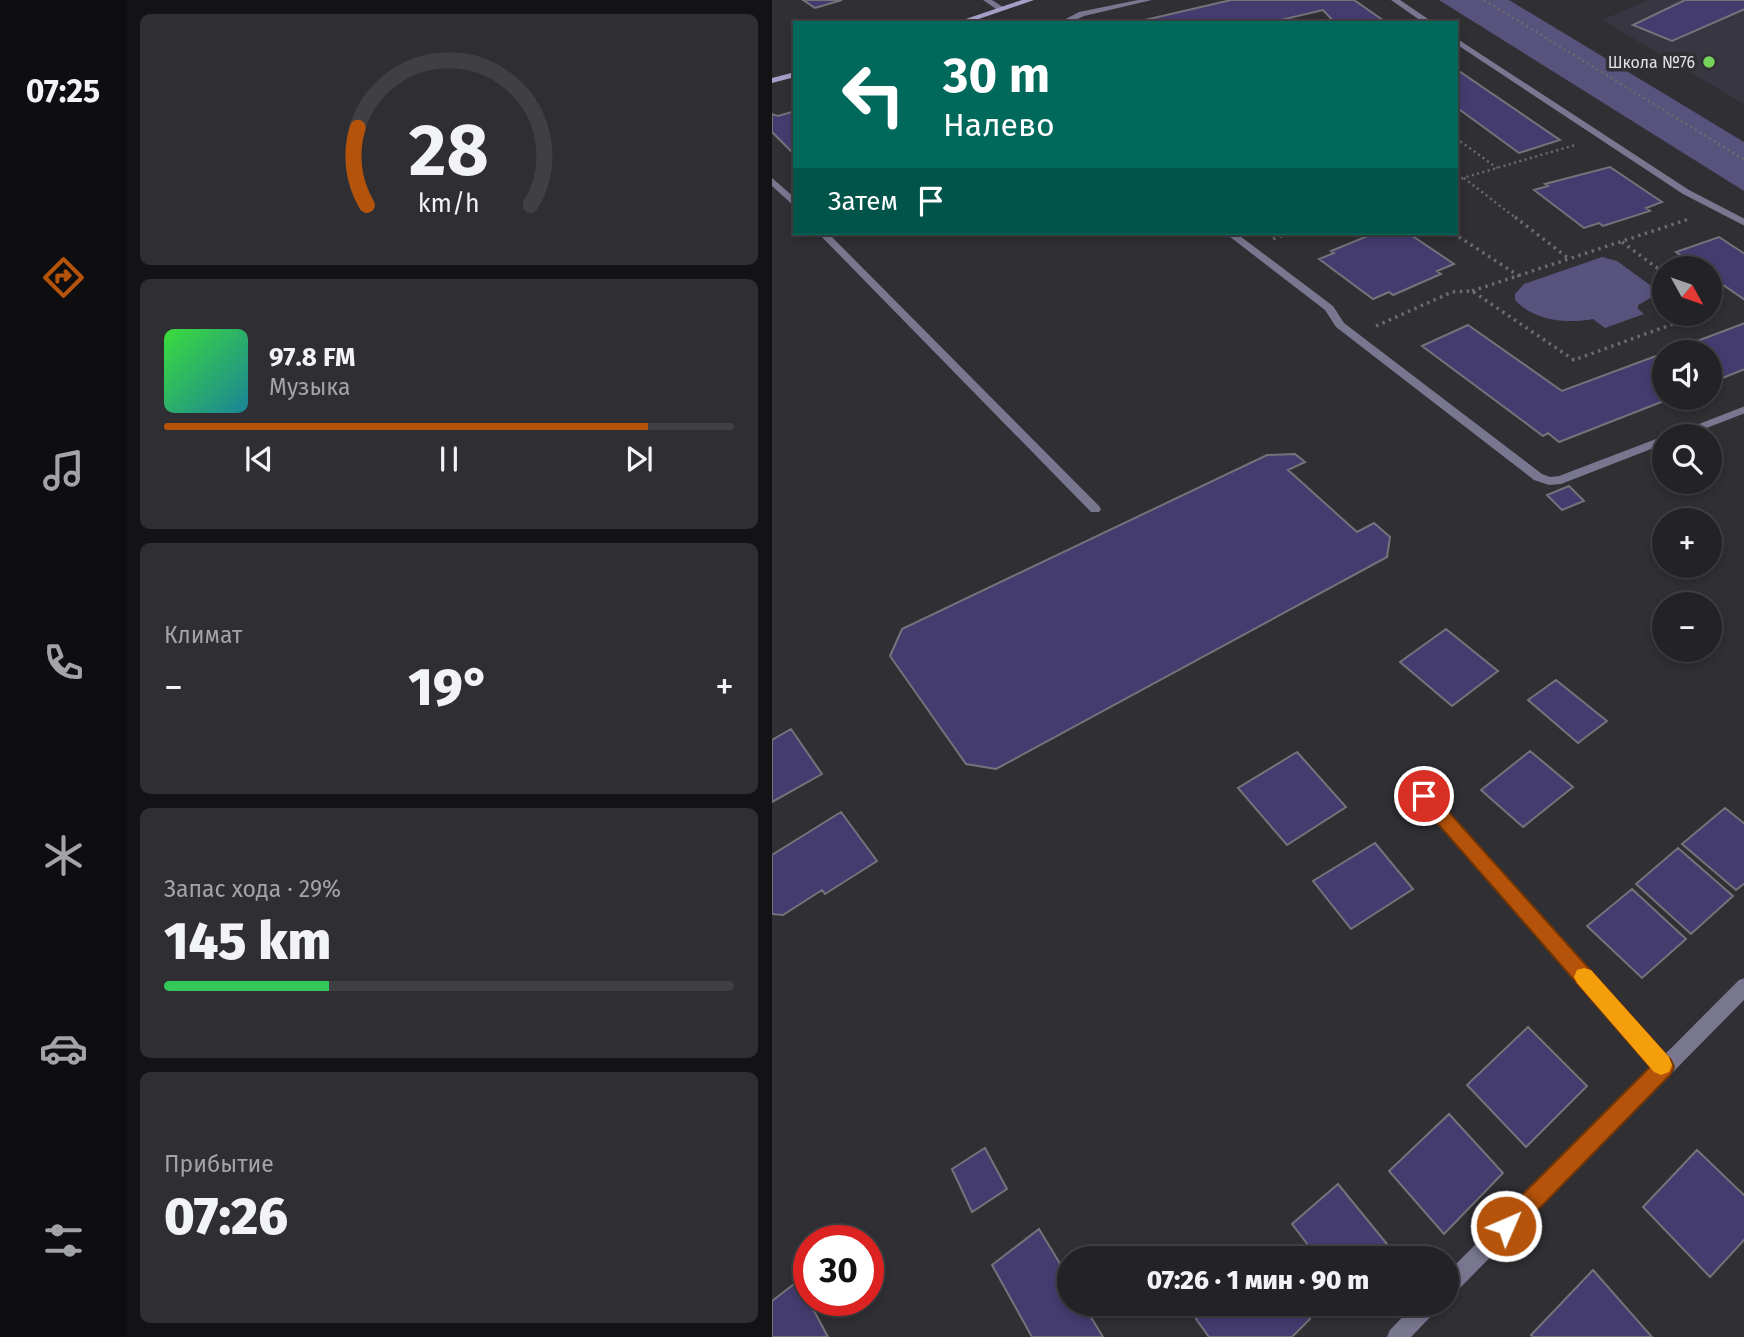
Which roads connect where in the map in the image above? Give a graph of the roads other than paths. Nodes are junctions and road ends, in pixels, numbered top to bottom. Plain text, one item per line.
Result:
1 (987, 0) edge
2 (1018, 0) edge
3 (1030, 0) edge
4 (1148, 0) edge
5 (1395, 0) edge
6 (1000, 8) junction
7 (953, 21) edge
8 (964, 21) edge
9 (1066, 21) edge
10 (1426, 21) edge
11 (1458, 41) edge
12 (793, 73) edge
13 (772, 79) edge
14 (772, 181) edge
15 (793, 202) edge
16 (1744, 223) edge
17 (825, 235) edge
18 (1233, 235) edge
19 (1744, 409) edge
20 (1705, 424) edge
21 (1652, 445) edge
22 (1095, 509) dead end
23 (1424, 796) dead end
24 (1744, 986) edge
25 (1664, 1067) junction
26 (1459, 1275) edge
27 (1417, 1316) edge
28 (1397, 1337) edge

1 - 6 street
2 - 6 street
3 - 6 street
4 - 9 street
5 - 10 street
6 - 7 street
6 - 8 street
11 - 16 street
12 - 13 street
14 - 15 street
17 - 22 street
18 - 21 street
19 - 20 street
23 - 25 street
24 - 25 street
25 - 26 street
27 - 28 street

